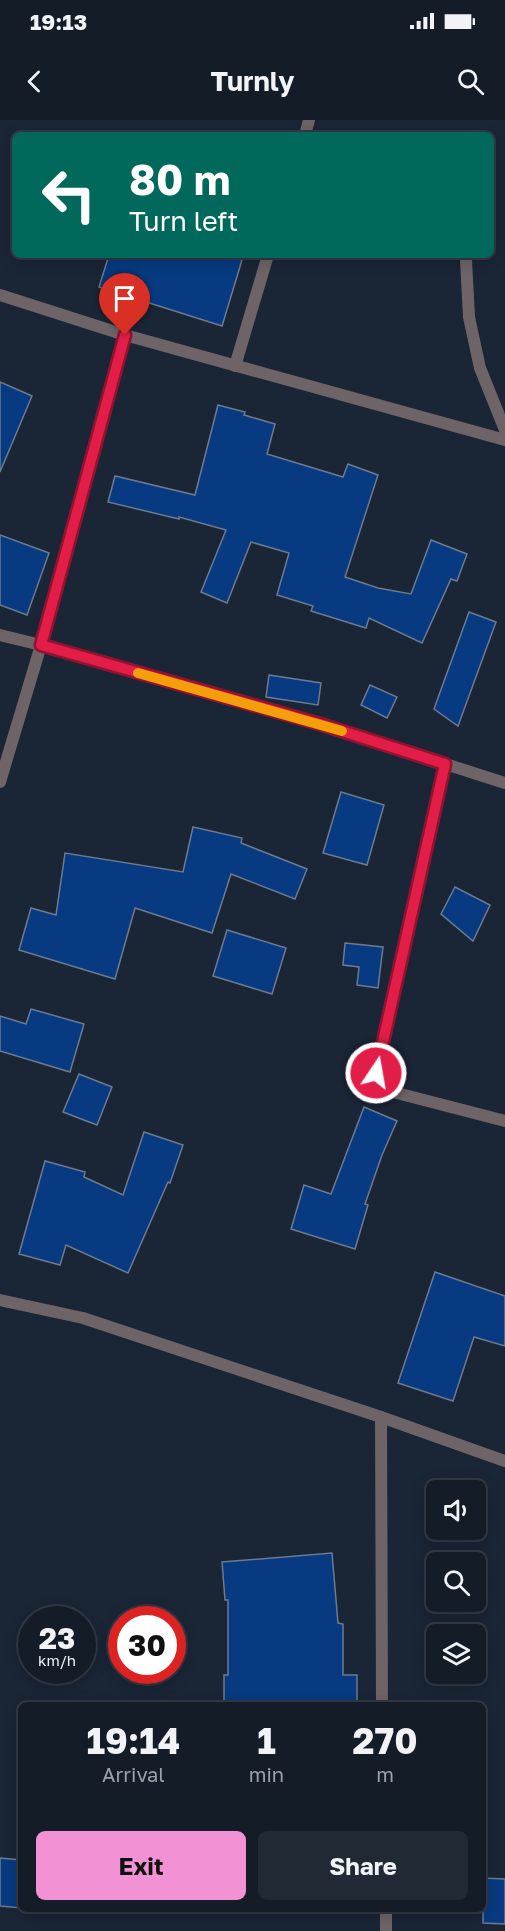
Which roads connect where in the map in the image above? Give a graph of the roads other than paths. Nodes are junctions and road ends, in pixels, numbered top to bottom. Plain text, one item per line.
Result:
1 (267, 258) edge
2 (466, 260) dead end
3 (0, 295) edge
4 (125, 335) junction
5 (235, 366) junction
6 (505, 430) edge
7 (505, 440) edge
8 (0, 635) edge
9 (41, 645) junction
10 (445, 764) junction
11 (0, 782) edge
12 (505, 783) edge
13 (505, 1121) edge
14 (0, 1300) edge
15 (381, 1417) junction
16 (505, 1461) edge
17 (382, 1702) edge
18 (386, 1912) edge
19 (386, 1931) edge

1 - 5 street
2 - 6 street
3 - 4 street
4 - 5 street
4 - 9 street
5 - 7 street
8 - 9 street
9 - 10 street
9 - 11 street
10 - 12 street
10 - 13 street
14 - 15 street
15 - 16 street
15 - 17 street
18 - 19 street

